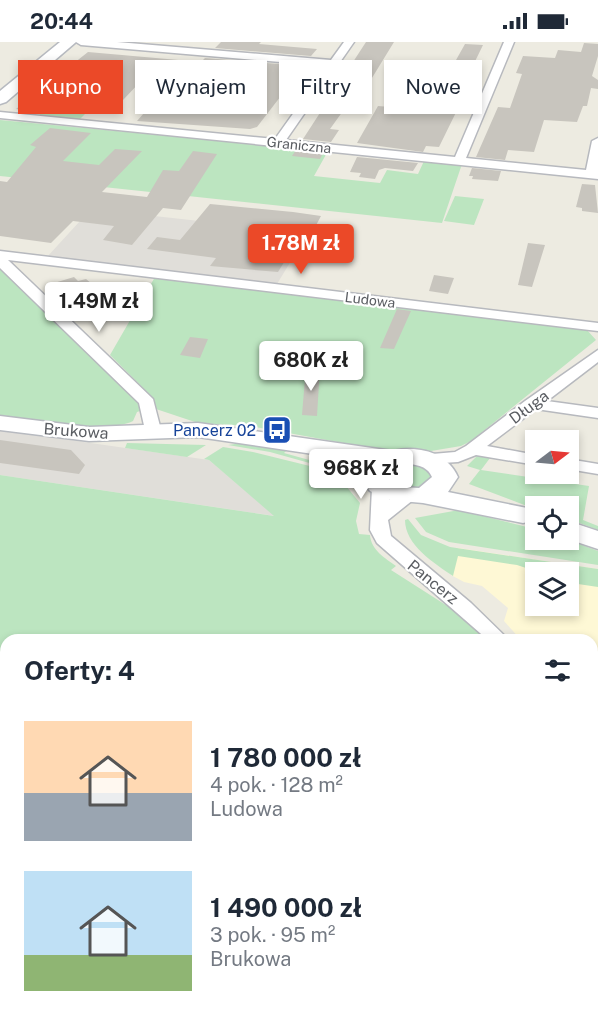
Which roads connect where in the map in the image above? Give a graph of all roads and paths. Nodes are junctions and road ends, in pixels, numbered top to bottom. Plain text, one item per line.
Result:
1 (69, 42) edge
2 (81, 42) edge
3 (349, 42) edge
4 (509, 42) edge
5 (297, 60) edge
6 (335, 60) edge
7 (0, 99) edge
8 (298, 114) edge
9 (0, 115) edge
10 (598, 141) edge
11 (278, 143) junction
12 (459, 161) junction
13 (595, 174) edge
14 (0, 255) edge
15 (0, 260) edge
16 (598, 327) edge
17 (598, 355) edge
18 (531, 405) junction
19 (598, 413) edge
20 (0, 423) edge
21 (153, 430) junction
22 (525, 461) edge
23 (579, 466) edge
24 (598, 469) edge
25 (382, 472) junction
26 (439, 473) junction
27 (525, 515) edge
28 (381, 517) junction
29 (579, 533) edge
30 (598, 541) edge
31 (493, 634) edge

1 - 7 street
2 - 5 street
3 - 6 street
4 - 12 street
8 - 11 street
9 - 11 street, Graniczna
10 - 13 street
11 - 12 street, Graniczna
12 - 13 street, Graniczna
14 - 16 street, Ludowa
15 - 21 street
17 - 18 street, Długa
18 - 19 street
18 - 26 street, Długa
20 - 21 street, Brukowa
21 - 25 street, Brukowa
22 - 26 street
23 - 24 street
25 - 26 street, Brukowa
25 - 26 street
25 - 28 street, Pancerz
26 - 27 street
26 - 28 street
28 - 31 street, Pancerz
29 - 30 street

